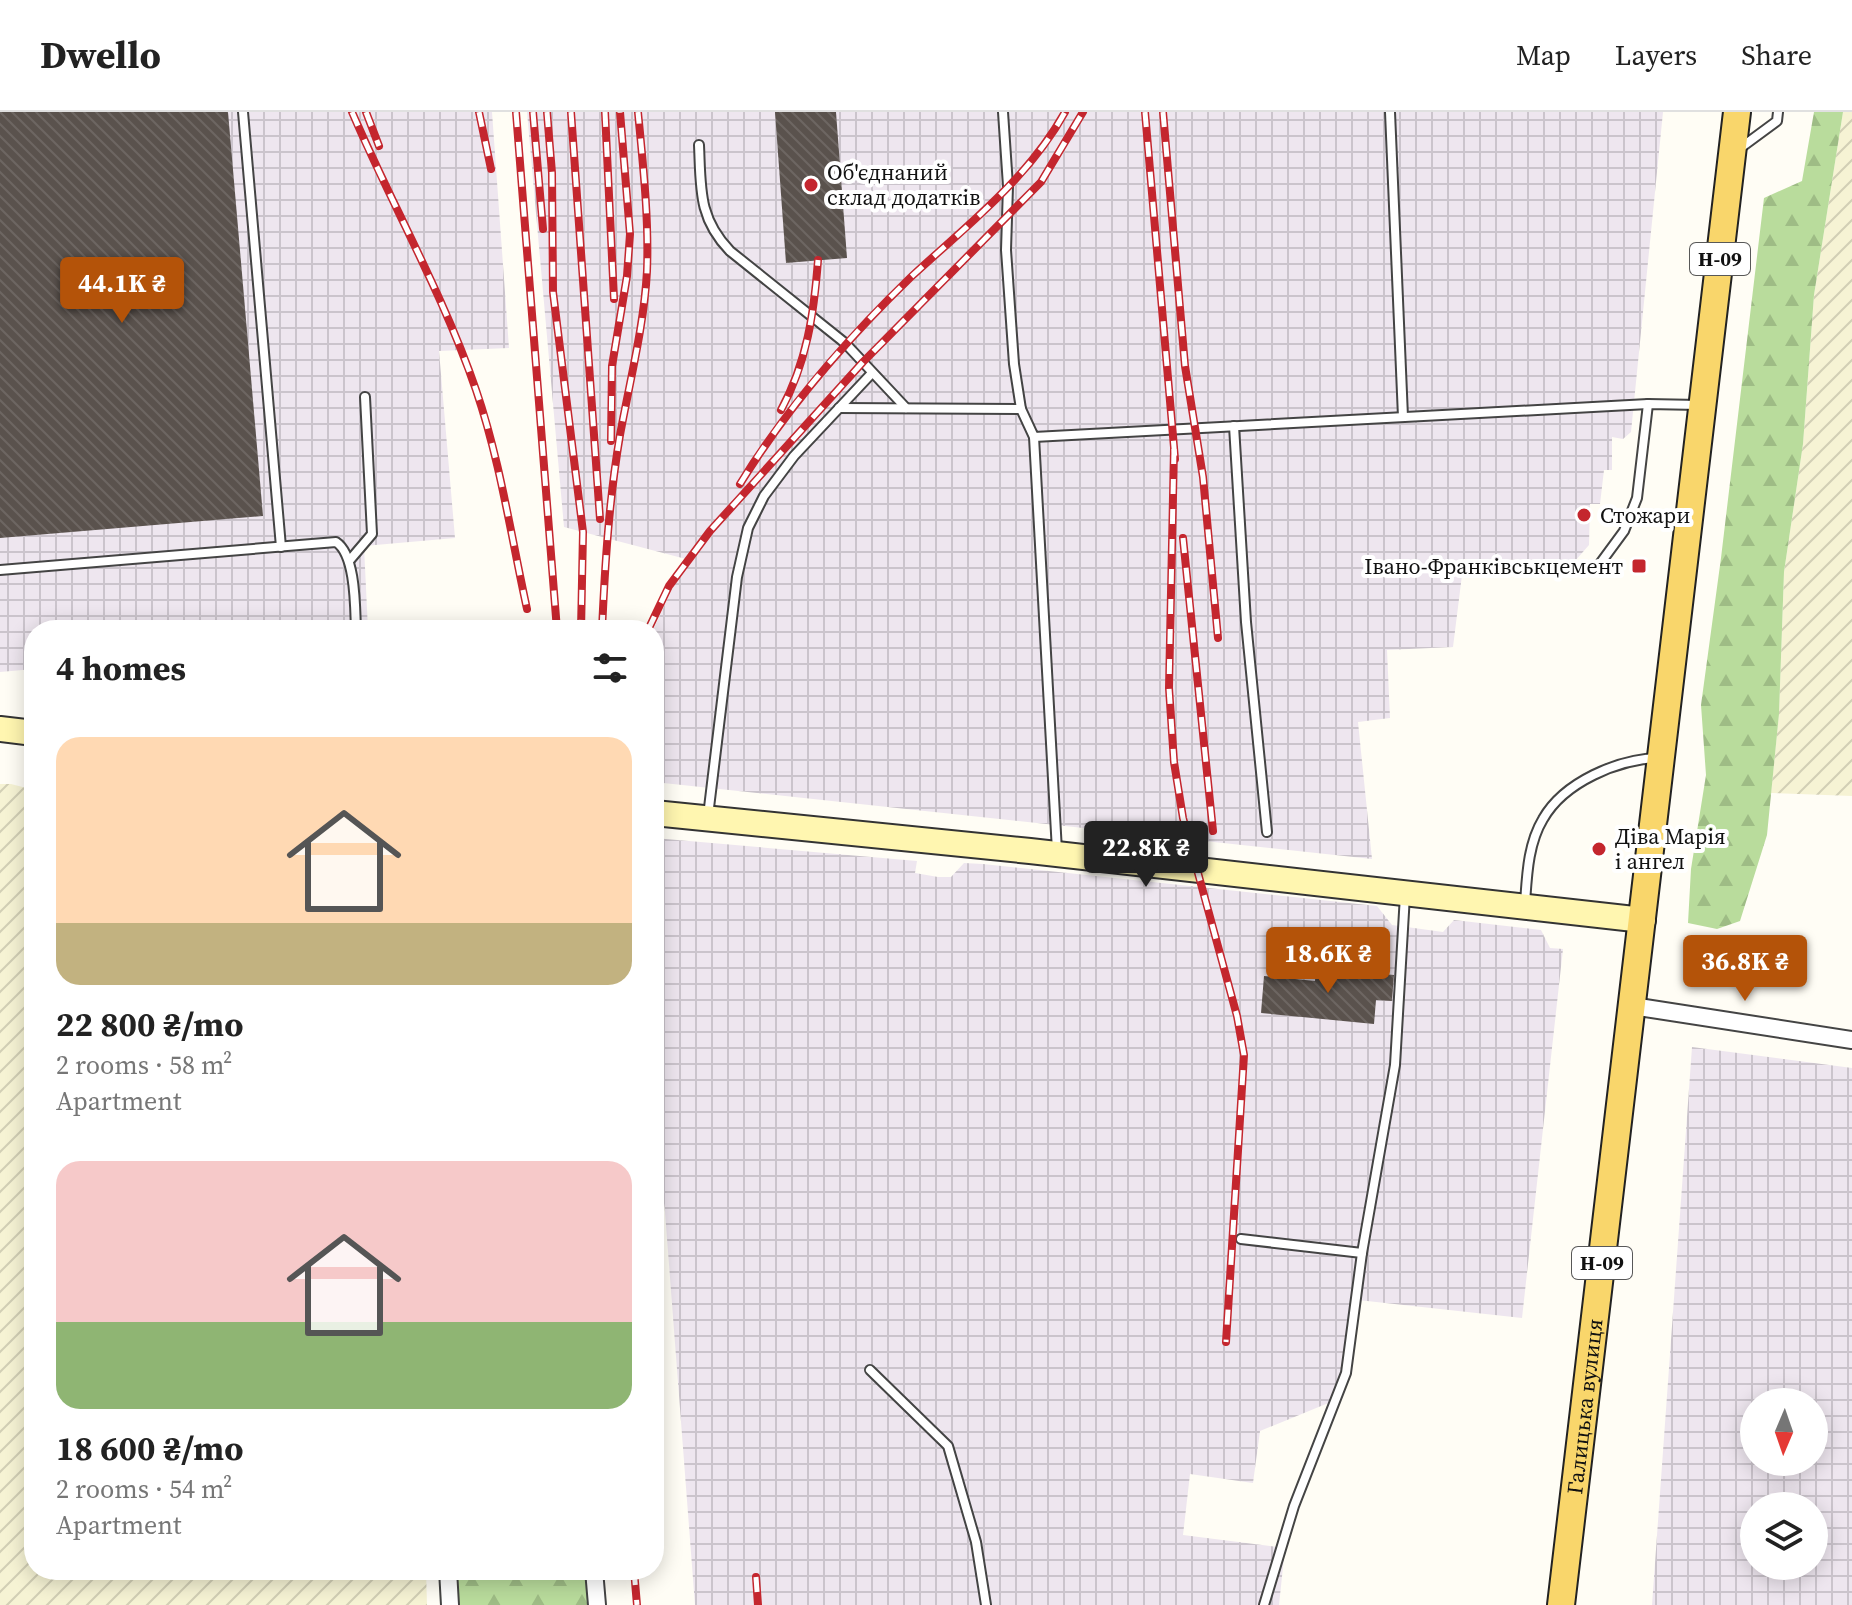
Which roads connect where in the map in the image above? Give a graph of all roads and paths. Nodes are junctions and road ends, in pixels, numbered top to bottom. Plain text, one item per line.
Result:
1 (243, 112) edge
2 (1003, 112) edge
3 (1390, 112) edge
4 (1737, 112) edge
5 (1778, 112) edge
6 (699, 145) dead end
7 (1732, 154) junction
8 (872, 373) junction
9 (365, 397) dead end
10 (1648, 404) junction
11 (1704, 405) junction
12 (839, 408) junction
13 (906, 408) junction
14 (1021, 409) junction
15 (1403, 417) junction
16 (1234, 426) junction
17 (1034, 437) junction
18 (281, 547) junction
19 (349, 561) junction
20 (1599, 565) dead end
21 (0, 570) edge
22 (355, 620) edge
23 (0, 729) edge
24 (24, 732) edge
25 (1661, 758) junction
26 (664, 814) edge
27 (708, 817) junction
28 (1267, 832) dead end
29 (1058, 855) junction
30 (1405, 894) junction
31 (1525, 908) junction
32 (1643, 920) junction
33 (1632, 1006) junction
34 (1852, 1040) edge
35 (1241, 1239) dead end
36 (1362, 1253) junction
37 (870, 1370) dead end
38 (449, 1580) edge
39 (595, 1580) edge
40 (450, 1605) edge
41 (597, 1605) edge
42 (986, 1605) edge
43 (1264, 1605) edge
44 (1561, 1605) edge

1 - 18 lane
2 - 14 lane
3 - 15 lane
4 - 7 main road, Н-09
5 - 7 lane
6 - 8 lane
7 - 11 main road, Н-09
8 - 12 lane
8 - 13 lane
9 - 19 lane
10 - 11 lane
10 - 15 lane
10 - 20 lane
11 - 25 main road, Н-09
12 - 13 lane
12 - 27 lane
13 - 14 lane
14 - 17 lane
15 - 16 lane
16 - 17 lane
16 - 28 lane
17 - 29 lane
18 - 19 lane
18 - 21 lane
19 - 22 lane
23 - 24 street
25 - 31 lane
25 - 32 main road, Н-09
26 - 27 street
27 - 29 street
29 - 30 street
30 - 31 street
30 - 36 lane
31 - 32 street
32 - 33 main road, Галицька вулиця / Н-09
33 - 34 street
33 - 44 main road, Галицька вулиця / Н-09
35 - 36 lane
36 - 43 lane
37 - 42 lane
38 - 40 street
39 - 41 street

